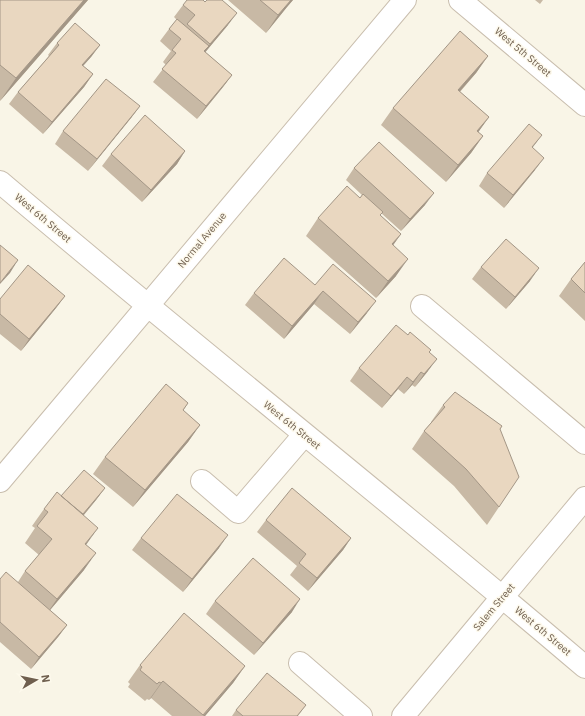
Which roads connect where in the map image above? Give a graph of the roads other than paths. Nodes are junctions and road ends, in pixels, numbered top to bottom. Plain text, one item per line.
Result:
1 (405, 0) edge
2 (460, 0) edge
3 (585, 105) edge
4 (0, 182) edge
5 (146, 306) junction
6 (422, 306) dead end
7 (304, 435) junction
8 (585, 443) edge
9 (0, 481) edge
10 (202, 481) dead end
11 (585, 498) edge
12 (503, 597) junction
13 (300, 663) dead end
14 (585, 667) edge
15 (361, 716) edge
16 (403, 716) edge

1 - 5 street, Normal Avenue
2 - 3 street, West 5th Street
4 - 5 street, West 6th Street
5 - 7 street, West 6th Street
5 - 9 street, Normal Avenue
6 - 8 street
7 - 10 street
7 - 12 street, West 6th Street
11 - 12 street, Salem Street
12 - 14 street, West 6th Street
12 - 16 street, Salem Street
13 - 15 street

